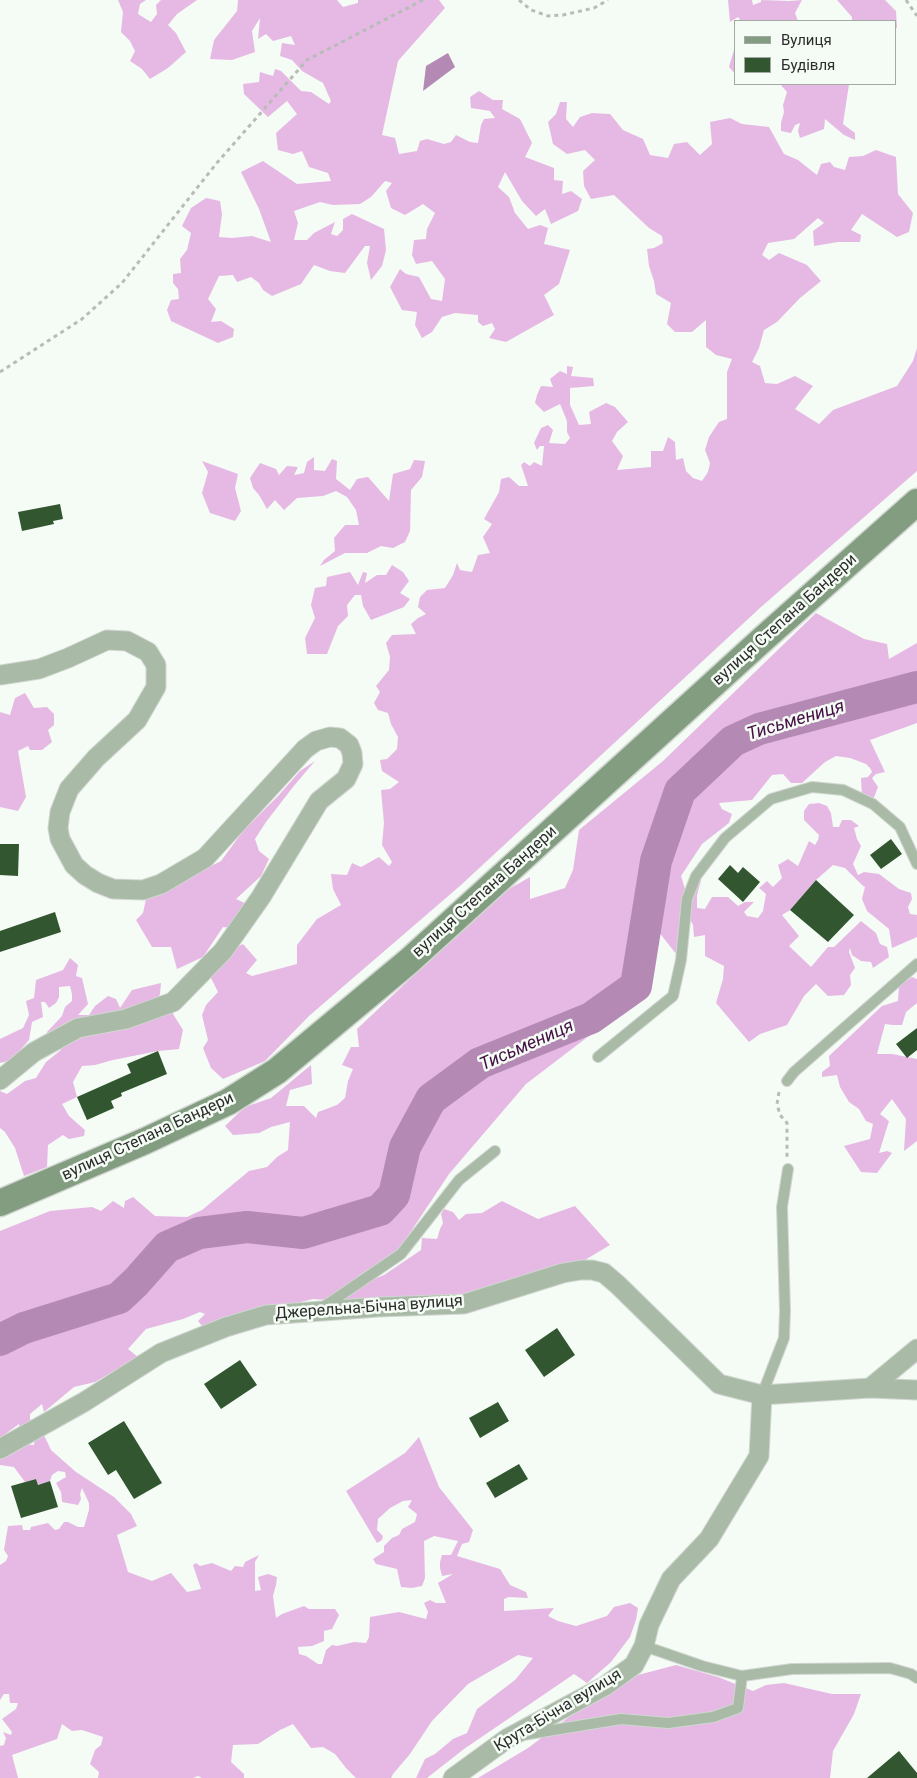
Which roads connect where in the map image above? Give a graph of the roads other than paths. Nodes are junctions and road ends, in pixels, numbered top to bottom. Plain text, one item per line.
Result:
1 (917, 502) edge
2 (0, 675) edge
3 (917, 864) edge
4 (917, 964) edge
5 (598, 1057) dead end
6 (0, 1080) edge
7 (787, 1081) road end
8 (495, 1151) dead end
9 (788, 1168) road end
10 (0, 1203) edge
11 (319, 1310) junction
12 (917, 1349) edge
13 (870, 1388) junction
14 (917, 1390) edge
15 (762, 1395) junction
16 (0, 1449) edge
17 (644, 1646) junction
18 (742, 1676) junction
19 (917, 1678) edge
20 (508, 1738) junction
21 (453, 1778) edge

1 - 10 main road, вулиця Степана Бандери
2 - 6 street
3 - 5 lane
4 - 7 lane
8 - 11 lane
9 - 15 lane
11 - 15 street, Джерельна-Бічна вулиця
11 - 16 street, Джерельна-Бічна вулиця
12 - 13 street
13 - 14 street, Джерельна-Бічна вулиця
13 - 15 street, Джерельна-Бічна вулиця
15 - 17 street, Крута-Бічна вулиця
17 - 18 lane
17 - 20 street, Крута-Бічна вулиця
18 - 19 lane
18 - 20 lane
20 - 21 street, Крута-Бічна вулиця

